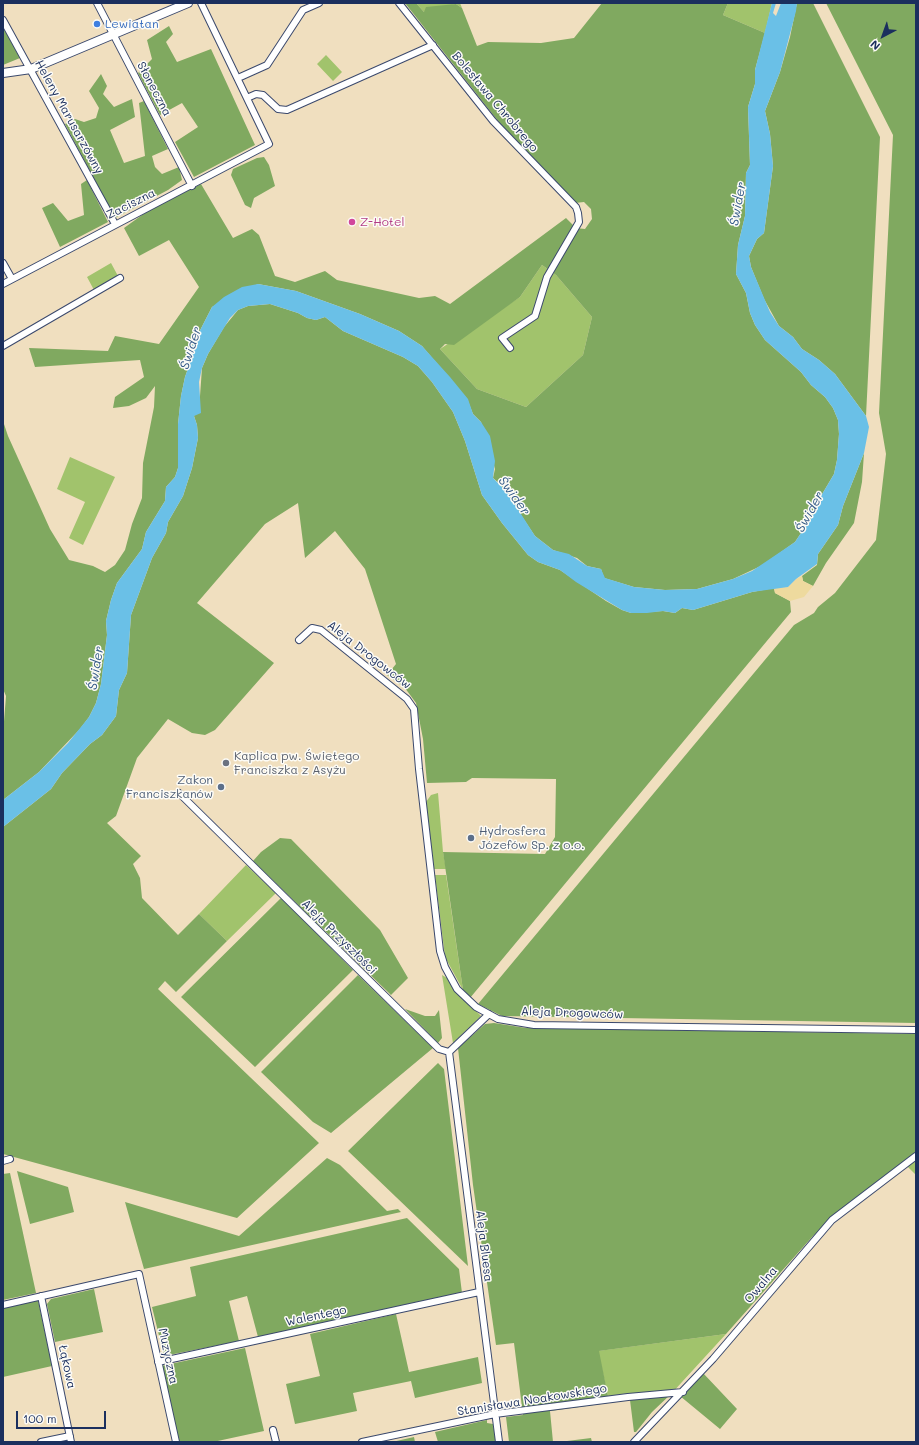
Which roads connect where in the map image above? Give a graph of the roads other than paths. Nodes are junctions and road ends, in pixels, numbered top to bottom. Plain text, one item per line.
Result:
1 (97, 3) edge
2 (188, 3) edge
3 (201, 3) edge
4 (319, 3) edge
5 (399, 3) edge
6 (3, 20) edge
7 (113, 35) junction
8 (433, 46) junction
9 (31, 69) junction
10 (3, 73) edge
11 (239, 77) junction
12 (249, 97) junction
13 (192, 186) junction
14 (115, 224) junction
15 (3, 263) edge
16 (12, 278) junction
17 (120, 278) dead end
18 (3, 284) edge
19 (3, 346) edge
20 (510, 348) dead end
21 (299, 640) dead end
22 (179, 793) dead end
23 (489, 1014) junction
24 (916, 1030) edge
25 (449, 1052) junction
26 (916, 1156) edge
27 (10, 1159) dead end
28 (3, 1161) edge
29 (479, 1292) junction
30 (41, 1296) junction
31 (3, 1305) edge
32 (158, 1362) junction
33 (683, 1392) junction
34 (495, 1414) junction
35 (273, 1430) dead end
36 (71, 1439) edge
37 (636, 1441) edge
38 (41, 1442) edge
39 (176, 1442) edge
40 (276, 1442) edge
41 (362, 1442) edge
42 (499, 1442) edge

1 - 7 street, Słoneczna
2 - 7 street
3 - 11 street
4 - 11 street
5 - 8 street, Bolesława Chrobrego
6 - 9 street, Heleny Marusarzówny
7 - 9 street
7 - 13 street, Słoneczna
8 - 12 street
8 - 20 street, Bolesława Chrobrego
9 - 10 street
9 - 14 street, Heleny Marusarzówny
11 - 12 street
12 - 13 street, Zaciszna
13 - 14 street, Zaciszna
14 - 16 street, Zaciszna
15 - 16 street
16 - 18 street, Zaciszna
17 - 19 street
21 - 23 street, Aleja Drogowców
22 - 25 street, Aleja Przyszłości
23 - 24 street, Aleja Drogowców
23 - 25 street
25 - 29 street, Aleja Bluesa
26 - 33 street, Owalna
27 - 28 street
29 - 32 street, Walentego
29 - 34 street, Aleja Bluesa
30 - 31 street
30 - 32 street, Muzyczna
30 - 36 street, Łąkowa
32 - 39 street, Muzyczna
33 - 34 street, Stanisława Noakowskiego
33 - 37 street, Owalna
34 - 41 street, Stanisława Noakowskiego
34 - 42 street, Aleja Bluesa
35 - 40 street
36 - 38 street

